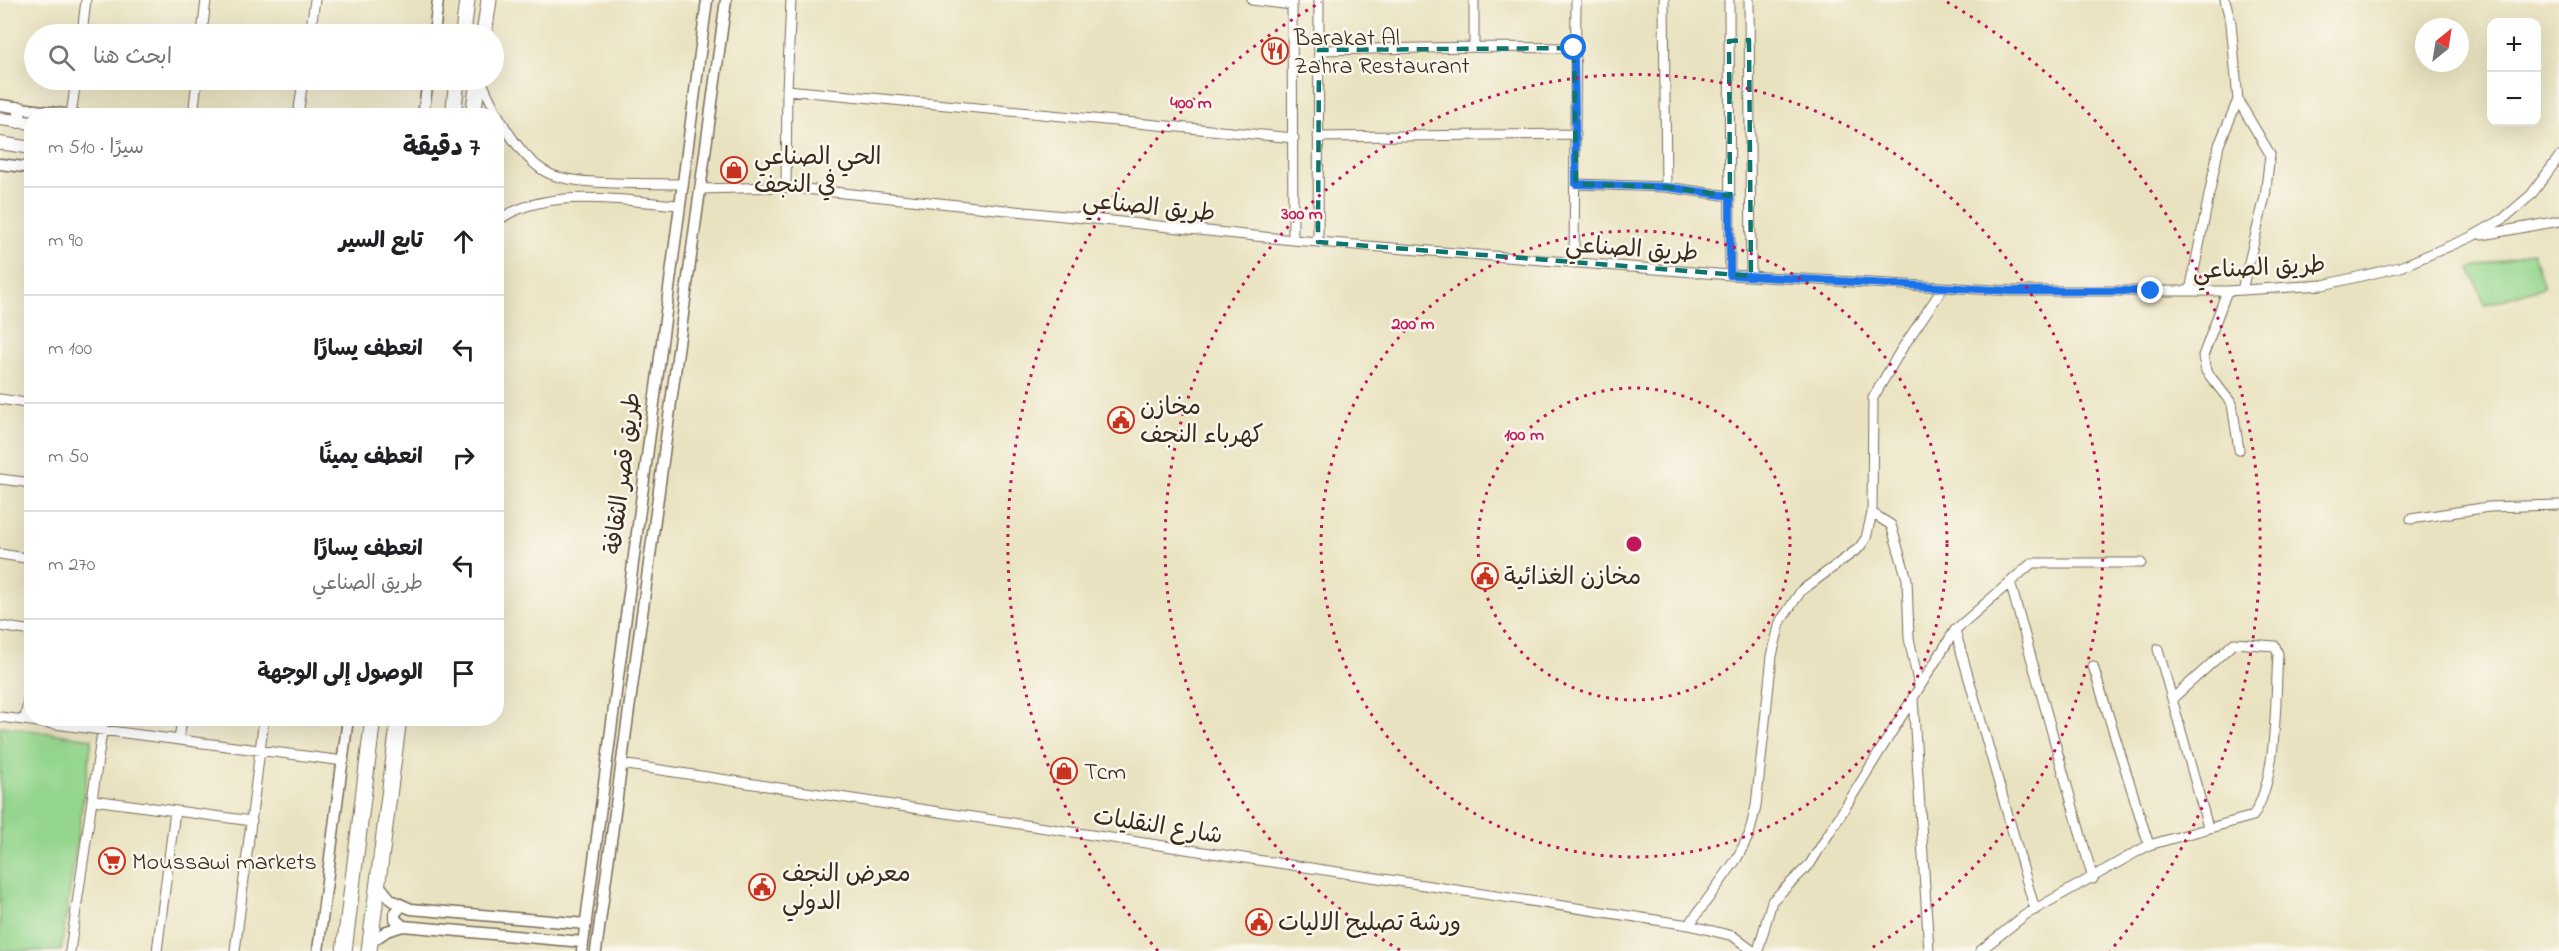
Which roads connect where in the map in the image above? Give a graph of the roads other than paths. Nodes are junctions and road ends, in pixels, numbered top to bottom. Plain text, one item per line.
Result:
1 (86, 0) edge
2 (206, 0) edge
3 (315, 0) edge
4 (438, 0) edge
5 (467, 0) edge
6 (489, 0) edge
7 (707, 0) edge
8 (726, 0) edge
9 (791, 0) edge
10 (1252, 0) edge
11 (1319, 0) edge
12 (1474, 0) edge
13 (1576, 0) edge
14 (1664, 0) edge
15 (1729, 0) edge
16 (1749, 0) edge
17 (2225, 0) edge
18 (1292, 2) edge
19 (83, 24) edge
20 (203, 24) edge
21 (311, 24) edge
22 (435, 24) edge
23 (464, 24) edge
24 (485, 24) edge
25 (1749, 40) junction
26 (1730, 41) junction
27 (1474, 47) junction
28 (1574, 48) junction
29 (1319, 50) junction
30 (76, 90) edge
31 (196, 90) edge
32 (302, 90) edge
33 (427, 90) edge
34 (456, 90) edge
35 (477, 90) edge
36 (484, 90) edge
37 (787, 90) junction
38 (2238, 100) junction
39 (0, 105) edge
40 (20, 108) junction
41 (75, 108) edge
42 (194, 108) edge
43 (299, 108) edge
44 (424, 108) edge
45 (454, 108) edge
46 (474, 108) edge
47 (494, 108) edge
48 (24, 109) edge
49 (0, 119) edge
50 (24, 119) edge
51 (24, 122) edge
52 (504, 124) edge
53 (1576, 134) junction
54 (1318, 137) junction
55 (1294, 138) junction
56 (0, 143) edge
57 (24, 147) edge
58 (687, 148) junction
59 (706, 151) junction
60 (2559, 157) edge
61 (0, 164) edge
62 (24, 167) edge
63 (682, 184) junction
64 (1576, 184) junction
65 (786, 187) junction
66 (1666, 187) junction
67 (700, 189) junction
68 (1730, 196) junction
69 (679, 205) junction
70 (504, 218) edge
71 (2559, 221) edge
72 (2471, 237) junction
73 (1293, 240) junction
74 (1318, 242) junction
75 (1574, 263) junction
76 (1730, 275) junction
77 (1751, 276) junction
78 (1943, 288) junction
79 (2242, 290) junction
80 (2190, 291) junction
81 (2227, 291) junction
82 (659, 355) junction
83 (677, 355) junction
84 (0, 399) edge
85 (24, 402) edge
86 (2238, 450) dead end
87 (0, 478) edge
88 (24, 482) edge
89 (2559, 505) edge
90 (1872, 513) junction
91 (2411, 519) dead end
92 (0, 554) edge
93 (24, 558) edge
94 (2141, 563) dead end
95 (2010, 582) junction
96 (0, 626) edge
97 (24, 630) edge
98 (1954, 630) junction
99 (2158, 649) dead end
100 (2093, 666) dead end
101 (1919, 687) junction
102 (1913, 697) junction
103 (2172, 699) junction
104 (0, 717) edge
105 (24, 720) edge
106 (72, 726) edge
107 (103, 726) edge
108 (181, 726) edge
109 (263, 726) edge
110 (347, 726) edge
111 (372, 726) edge
112 (398, 726) edge
113 (103, 730) junction
114 (179, 740) junction
115 (260, 750) junction
116 (344, 761) junction
117 (621, 764) junction
118 (93, 800) junction
119 (362, 806) junction
120 (175, 811) junction
121 (387, 814) junction
122 (252, 821) junction
123 (2208, 827) junction
124 (2149, 845) junction
125 (354, 864) junction
126 (380, 868) junction
127 (2092, 879) junction
128 (378, 884) junction
129 (402, 906) junction
130 (2035, 910) junction
131 (586, 924) junction
132 (1689, 924) junction
133 (403, 926) junction
134 (370, 946) edge
135 (583, 947) edge
136 (70, 951) edge
137 (157, 951) edge
138 (235, 951) edge
139 (318, 951) edge
140 (344, 951) edge
141 (596, 951) edge
142 (1756, 951) edge
143 (1929, 951) edge
144 (1980, 951) edge

1 - 19 street
2 - 20 street
3 - 21 street
4 - 22 street
5 - 23 highway
6 - 24 highway
7 - 58 street, طريق قصر الثقافة
8 - 59 street, طريق قصر الثقافة
9 - 37 street
10 - 18 street
11 - 29 street
12 - 27 street
13 - 28 street
14 - 66 street
15 - 26 street
16 - 25 street
17 - 38 street
18 - 55 street
25 - 26 street
25 - 77 street
26 - 68 street
27 - 28 street
27 - 29 street
28 - 53 street
29 - 54 street
30 - 41 street
31 - 42 street
32 - 43 street
33 - 44 street
34 - 45 highway
35 - 46 highway
36 - 47 street
37 - 55 street
37 - 65 street
38 - 79 street
38 - 80 street
39 - 40 street
40 - 48 street
40 - 50 main road
49 - 51 main road
52 - 63 street
53 - 54 street
53 - 64 street
54 - 74 street
55 - 73 street
56 - 57 main road
58 - 59 street
58 - 63 street, طريق قصر الثقافة
59 - 67 street, طريق قصر الثقافة
60 - 72 street, طريق الصناعي
61 - 62 street
63 - 69 street, طريق قصر الثقافة
64 - 66 street
64 - 75 street
65 - 67 street, طريق الصناعي
65 - 73 street, طريق الصناعي
66 - 68 street
67 - 83 street, طريق قصر الثقافة
68 - 76 street
69 - 70 street
69 - 82 street, طريق قصر الثقافة
71 - 72 street
72 - 79 street, طريق الصناعي
73 - 74 street, طريق الصناعي
74 - 75 street, طريق الصناعي
75 - 76 street, طريق الصناعي
76 - 77 street, طريق الصناعي
77 - 78 street, طريق الصناعي
78 - 80 street, طريق الصناعي
78 - 90 street
79 - 81 street, طريق الصناعي
80 - 81 street, طريق الصناعي
81 - 86 street
82 - 83 street
82 - 131 street, طريق قصر الثقافة
83 - 117 street, طريق قصر الثقافة
84 - 85 street
87 - 88 street
89 - 91 street
90 - 101 street
90 - 132 street
92 - 93 street
94 - 95 street
95 - 98 street
95 - 127 street
96 - 97 street
98 - 101 street
98 - 130 street
99 - 103 street
100 - 124 street
101 - 102 street
102 - 142 street
102 - 143 street
103 - 123 street
103 - 123 street
104 - 105 street
106 - 113 street
107 - 113 street
108 - 114 street
109 - 115 street
110 - 116 street
111 - 119 highway
112 - 121 highway
113 - 114 street
113 - 118 street
114 - 115 street
115 - 116 street
115 - 122 street
116 - 139 street
117 - 132 street, شارع النقليات
117 - 141 street, طريق قصر الثقافة
118 - 120 street
118 - 136 street
119 - 121 highway
119 - 125 highway
120 - 122 street
120 - 137 street
121 - 126 highway
122 - 138 street
123 - 124 street
124 - 127 street
125 - 126 highway
125 - 140 highway
126 - 128 highway
127 - 130 street
128 - 129 street
128 - 134 highway
129 - 131 street
129 - 133 street
130 - 144 street
131 - 135 street, طريق قصر الثقافة
132 - 142 street, شارع النقليات
133 - 134 street
133 - 135 street

